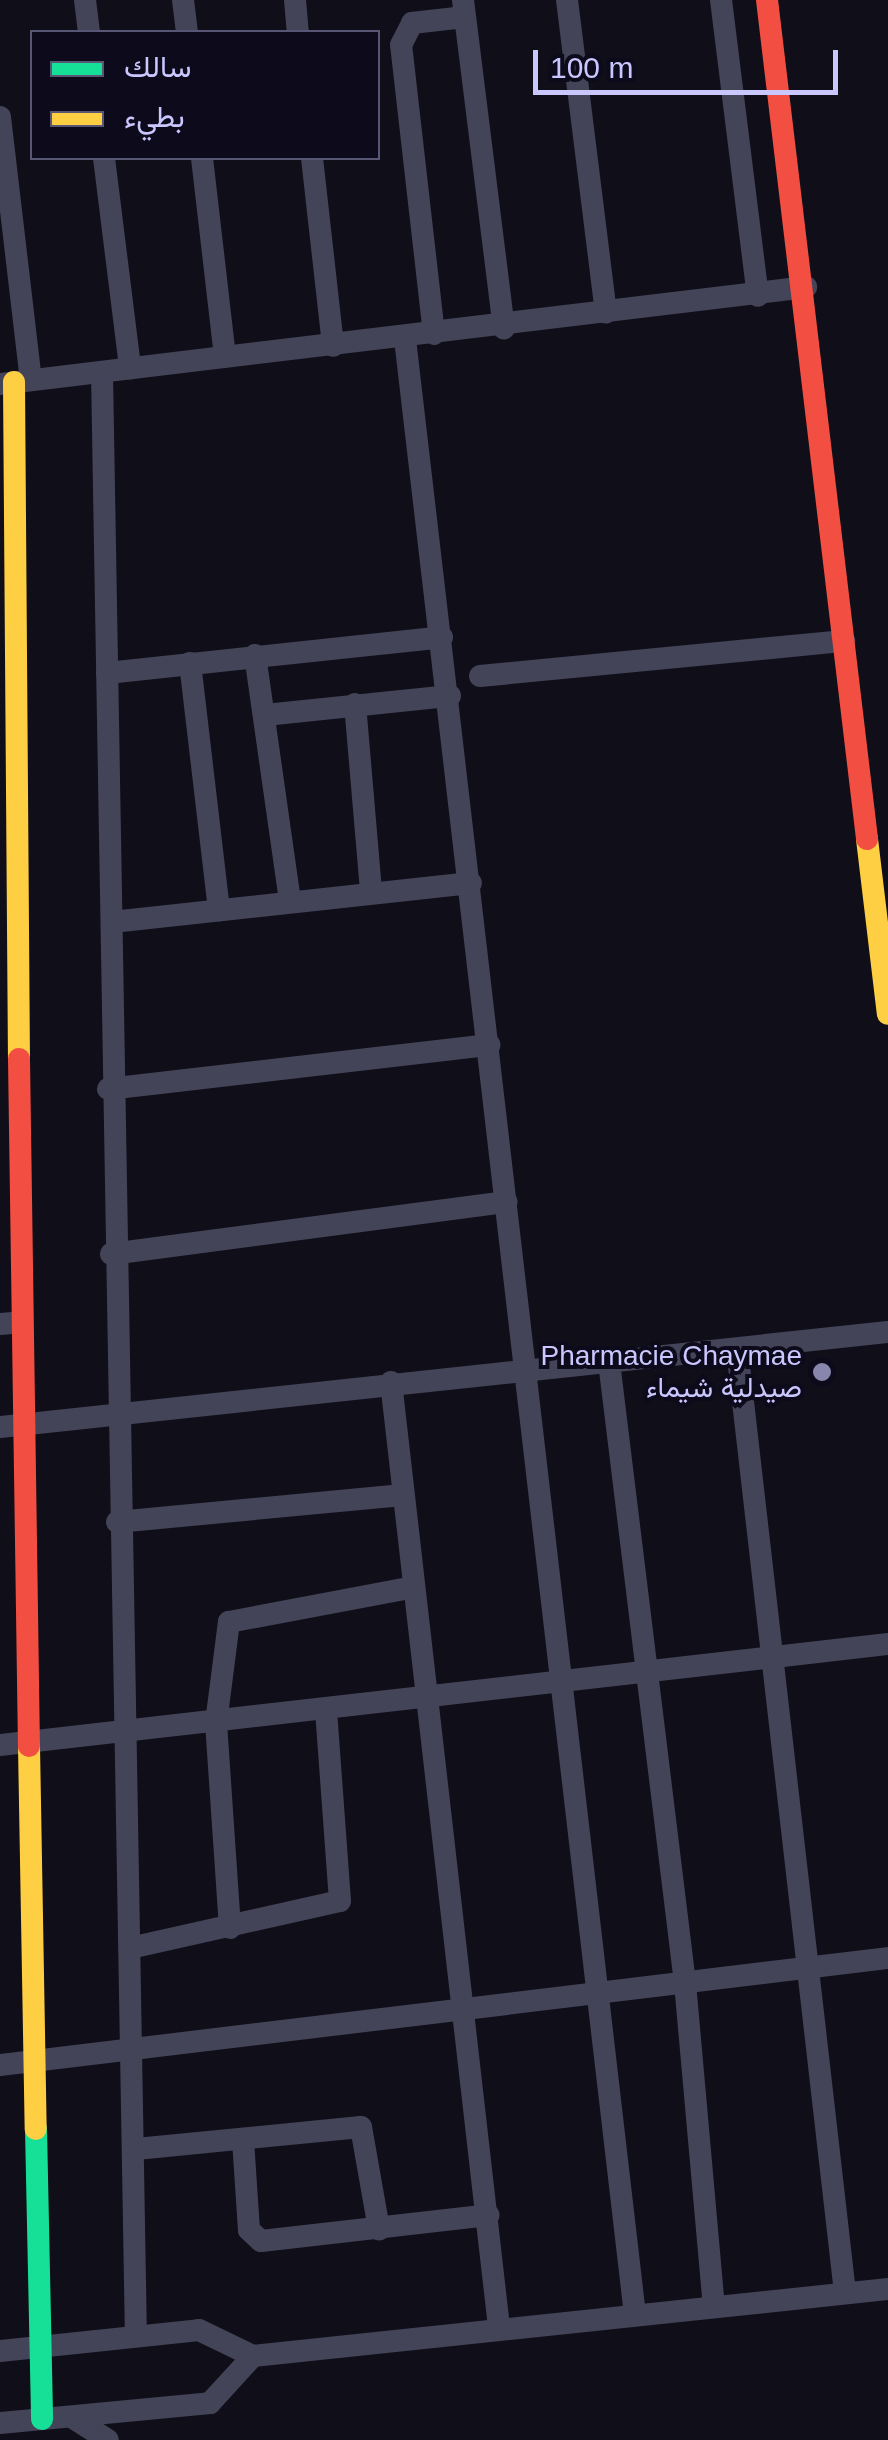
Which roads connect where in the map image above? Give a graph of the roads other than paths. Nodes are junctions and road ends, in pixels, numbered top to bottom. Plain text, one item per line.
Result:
1 (85, 0) edge
2 (184, 0) edge
3 (295, 0) edge
4 (567, 0) edge
5 (721, 0) edge
6 (767, 0) edge
7 (464, 9) edge
8 (89, 30) edge
9 (187, 30) edge
10 (298, 30) edge
11 (0, 117) edge
12 (104, 160) edge
13 (202, 160) edge
14 (312, 160) edge
15 (806, 287) junction
16 (758, 296) junction
17 (606, 313) junction
18 (504, 328) junction
19 (434, 334) junction
20 (405, 338) junction
21 (333, 346) junction
22 (225, 357) junction
23 (130, 368) junction
24 (102, 373) junction
25 (15, 382) edge
26 (442, 638) junction
27 (844, 641) junction
28 (255, 655) junction
29 (190, 663) junction
30 (108, 673) junction
31 (480, 676) dead end
32 (10, 686) edge
33 (450, 696) junction
34 (354, 704) junction
35 (265, 715) junction
36 (12, 876) edge
37 (471, 883) junction
38 (370, 892) junction
39 (290, 902) junction
40 (219, 910) junction
41 (112, 922) junction
42 (888, 1014) edge
43 (490, 1045) junction
44 (108, 1089) junction
45 (8, 1133) edge
46 (508, 1202) junction
47 (9, 1225) edge
48 (111, 1254) junction
49 (10, 1323) edge
50 (888, 1332) edge
51 (737, 1348) junction
52 (609, 1362) junction
53 (526, 1368) junction
54 (390, 1382) junction
55 (118, 1416) junction
56 (11, 1426) edge
57 (403, 1495) junction
58 (117, 1522) junction
59 (24, 1536) junction
60 (0, 1537) edge
61 (414, 1586) junction
62 (888, 1644) edge
63 (770, 1655) junction
64 (642, 1670) junction
65 (558, 1676) junction
66 (425, 1692) junction
67 (326, 1712) junction
68 (216, 1723) junction
69 (124, 1730) junction
70 (29, 1741) junction
71 (0, 1745) edge
72 (230, 1928) junction
73 (130, 1948) junction
74 (888, 1958) edge
75 (809, 1968) junction
76 (686, 1983) junction
77 (598, 1994) junction
78 (470, 2009) junction
79 (134, 2049) junction
80 (35, 2061) junction
81 (0, 2065) edge
82 (243, 2140) junction
83 (136, 2149) junction
84 (488, 2214) junction
85 (378, 2229) junction
86 (888, 2289) edge
87 (845, 2293) junction
88 (714, 2306) junction
89 (635, 2314) junction
90 (499, 2327) junction
91 (136, 2334) junction
92 (39, 2346) junction
93 (0, 2351) edge
94 (252, 2356) junction
95 (73, 2418) junction
96 (42, 2419) junction
97 (0, 2424) edge
98 (108, 2440) edge

1 - 8 street
2 - 9 street
3 - 10 street
4 - 17 street
5 - 16 street
6 - 15 street
7 - 18 street
7 - 19 street
11 - 25 street
12 - 23 street
13 - 22 street
14 - 21 street
15 - 16 street
15 - 27 street
16 - 17 street
17 - 18 street
18 - 19 street
19 - 20 street
20 - 21 street
20 - 26 street
21 - 22 street
22 - 23 street
23 - 24 street
24 - 25 street
24 - 30 street
25 - 32 street
26 - 28 street
26 - 33 street
27 - 31 street
27 - 42 street
28 - 29 street
28 - 35 street
29 - 30 street
29 - 40 street
30 - 41 street
32 - 36 street
33 - 34 street
33 - 37 street
34 - 35 street
34 - 38 street
35 - 39 street
36 - 45 street
37 - 38 street
37 - 43 street
38 - 39 street
39 - 40 street
40 - 41 street
41 - 44 street
43 - 44 street
43 - 46 street
44 - 48 street
45 - 47 street
46 - 48 street
46 - 53 street
47 - 49 street
48 - 55 street
49 - 56 street
50 - 51 street
51 - 52 street
51 - 63 street
52 - 53 street
52 - 64 street
53 - 54 street
53 - 65 street
54 - 55 street
54 - 57 street
55 - 56 street
55 - 58 street
56 - 59 street
57 - 58 street
57 - 61 street
58 - 69 street
59 - 60 street
59 - 70 street
61 - 66 street
61 - 68 street
62 - 63 street
63 - 64 street
63 - 75 street
64 - 65 street
64 - 76 street
65 - 66 street
65 - 77 street
66 - 67 street
66 - 78 street
67 - 68 street
67 - 72 street
68 - 69 street
68 - 72 street
69 - 70 street
69 - 73 street
70 - 71 street
70 - 80 street
72 - 73 street
73 - 79 street
74 - 75 street
75 - 76 street
75 - 87 street
76 - 77 street
76 - 88 street
77 - 78 street
77 - 89 street
78 - 79 street
78 - 84 street
79 - 80 street
79 - 83 street
80 - 81 street
80 - 92 street
82 - 83 street
82 - 85 street
82 - 85 street
83 - 91 street
84 - 85 street
84 - 90 street
86 - 87 street
87 - 88 street
88 - 89 street
89 - 90 street
90 - 94 street
91 - 92 street
91 - 94 street
92 - 93 street
92 - 96 street
94 - 95 street
95 - 96 street
95 - 98 street
96 - 97 street

